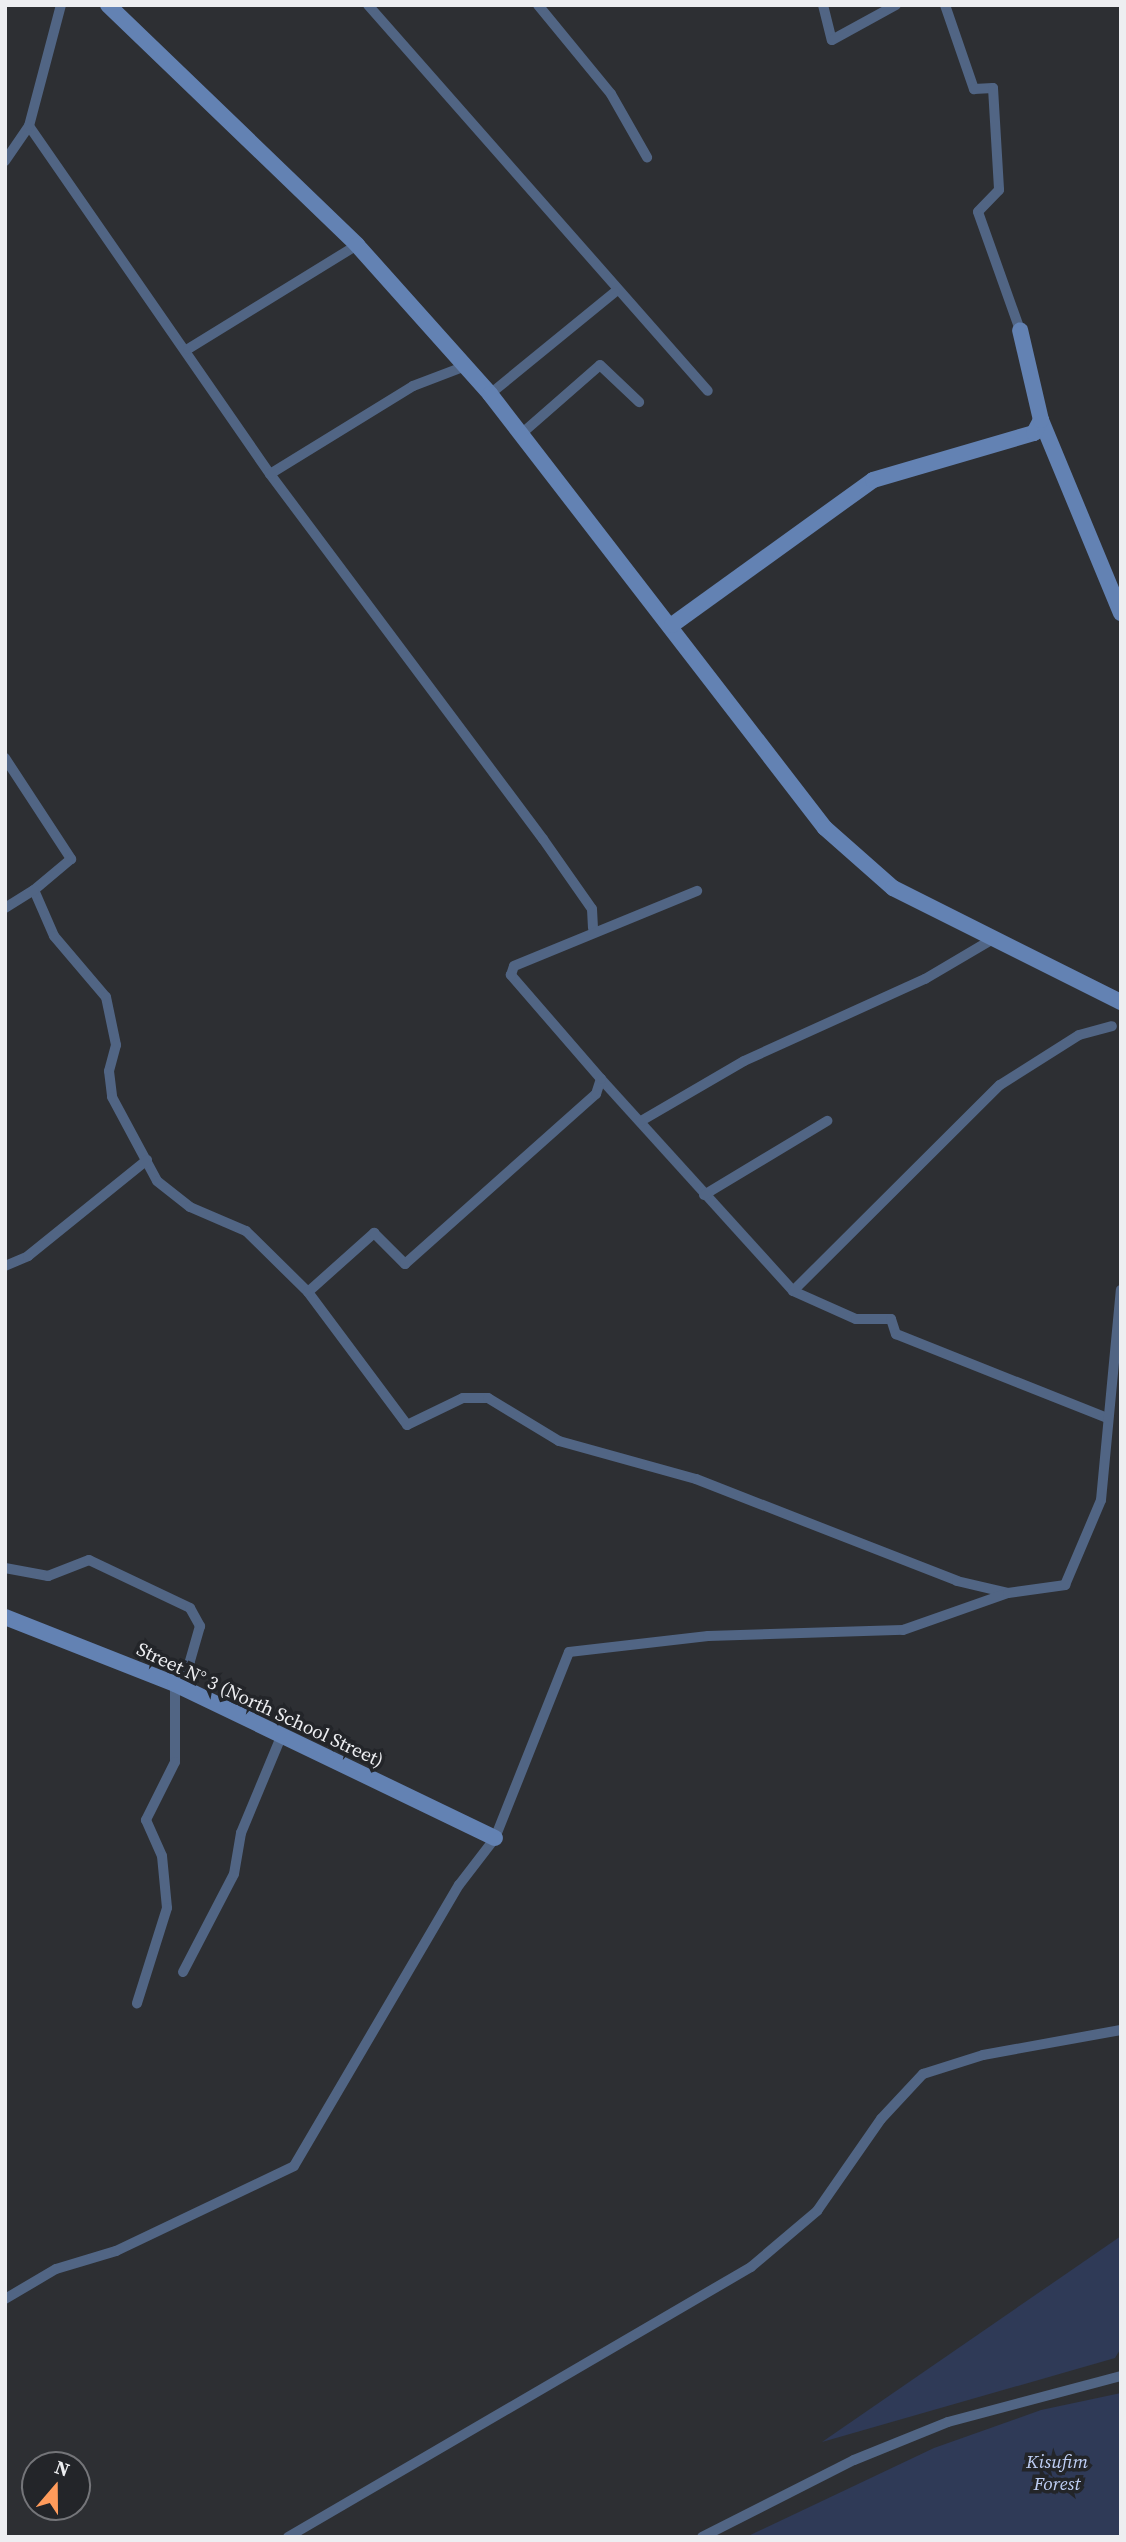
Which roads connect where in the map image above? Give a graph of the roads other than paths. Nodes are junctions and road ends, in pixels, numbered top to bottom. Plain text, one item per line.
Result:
1 (61, 5) edge
2 (108, 5) edge
3 (368, 5) edge
4 (538, 5) edge
5 (823, 5) edge
6 (896, 5) edge
7 (945, 5) edge
8 (29, 125) junction
9 (648, 157) dead end
10 (5, 161) edge
11 (356, 245) junction
12 (615, 292) junction
13 (1020, 330) joint
14 (188, 349) junction
15 (463, 367) junction
16 (708, 391) dead end
17 (490, 394) junction
18 (639, 402) dead end
19 (1041, 420) junction
20 (520, 435) junction
21 (270, 474) junction
22 (1121, 614) edge
23 (672, 625) junction
24 (5, 758) edge
25 (34, 890) junction
26 (697, 891) dead end
27 (5, 908) edge
28 (593, 928) junction
29 (993, 940) junction
30 (1121, 1002) edge
31 (1112, 1026) dead end
32 (601, 1079) junction
33 (641, 1121) junction
34 (827, 1121) dead end
35 (147, 1160) junction
36 (704, 1195) junction
37 (5, 1266) edge
38 (1121, 1290) edge
39 (793, 1291) junction
40 (308, 1292) junction
41 (1107, 1418) junction
42 (5, 1568) edge
43 (1008, 1592) junction
44 (5, 1617) edge
45 (175, 1684) junction
46 (281, 1737) junction
47 (495, 1838) junction
48 (183, 1972) dead end
49 (137, 2003) dead end
50 (1121, 2030) edge
51 (5, 2300) edge
52 (1121, 2376) edge
53 (288, 2537) edge
54 (702, 2537) edge

1 - 8 street
2 - 11 street
3 - 12 street
4 - 9 street
5 - 6 street
7 - 13 street
8 - 10 street
8 - 14 street
11 - 14 street
11 - 15 street
12 - 16 street
12 - 17 street
13 - 19 street
14 - 21 street
15 - 17 street
15 - 21 street
17 - 20 street
18 - 20 street
19 - 22 street
19 - 23 street
20 - 23 street
21 - 28 street
23 - 29 street
24 - 25 street
25 - 27 street
25 - 35 street
26 - 28 street
28 - 32 street
29 - 30 street
29 - 33 street
31 - 39 street
32 - 33 street
32 - 40 street
33 - 36 street
34 - 36 street
35 - 37 street
35 - 40 street
36 - 39 street
38 - 41 street
39 - 41 street
40 - 43 street
41 - 43 street
42 - 45 street
43 - 47 street
44 - 45 street, Street N° 3 (North School Street)
45 - 46 street, Street N° 3 (North School Street)
45 - 49 street
46 - 47 street, Street N° 3 (North School Street)
46 - 48 street
47 - 51 street
50 - 53 street
52 - 54 street

